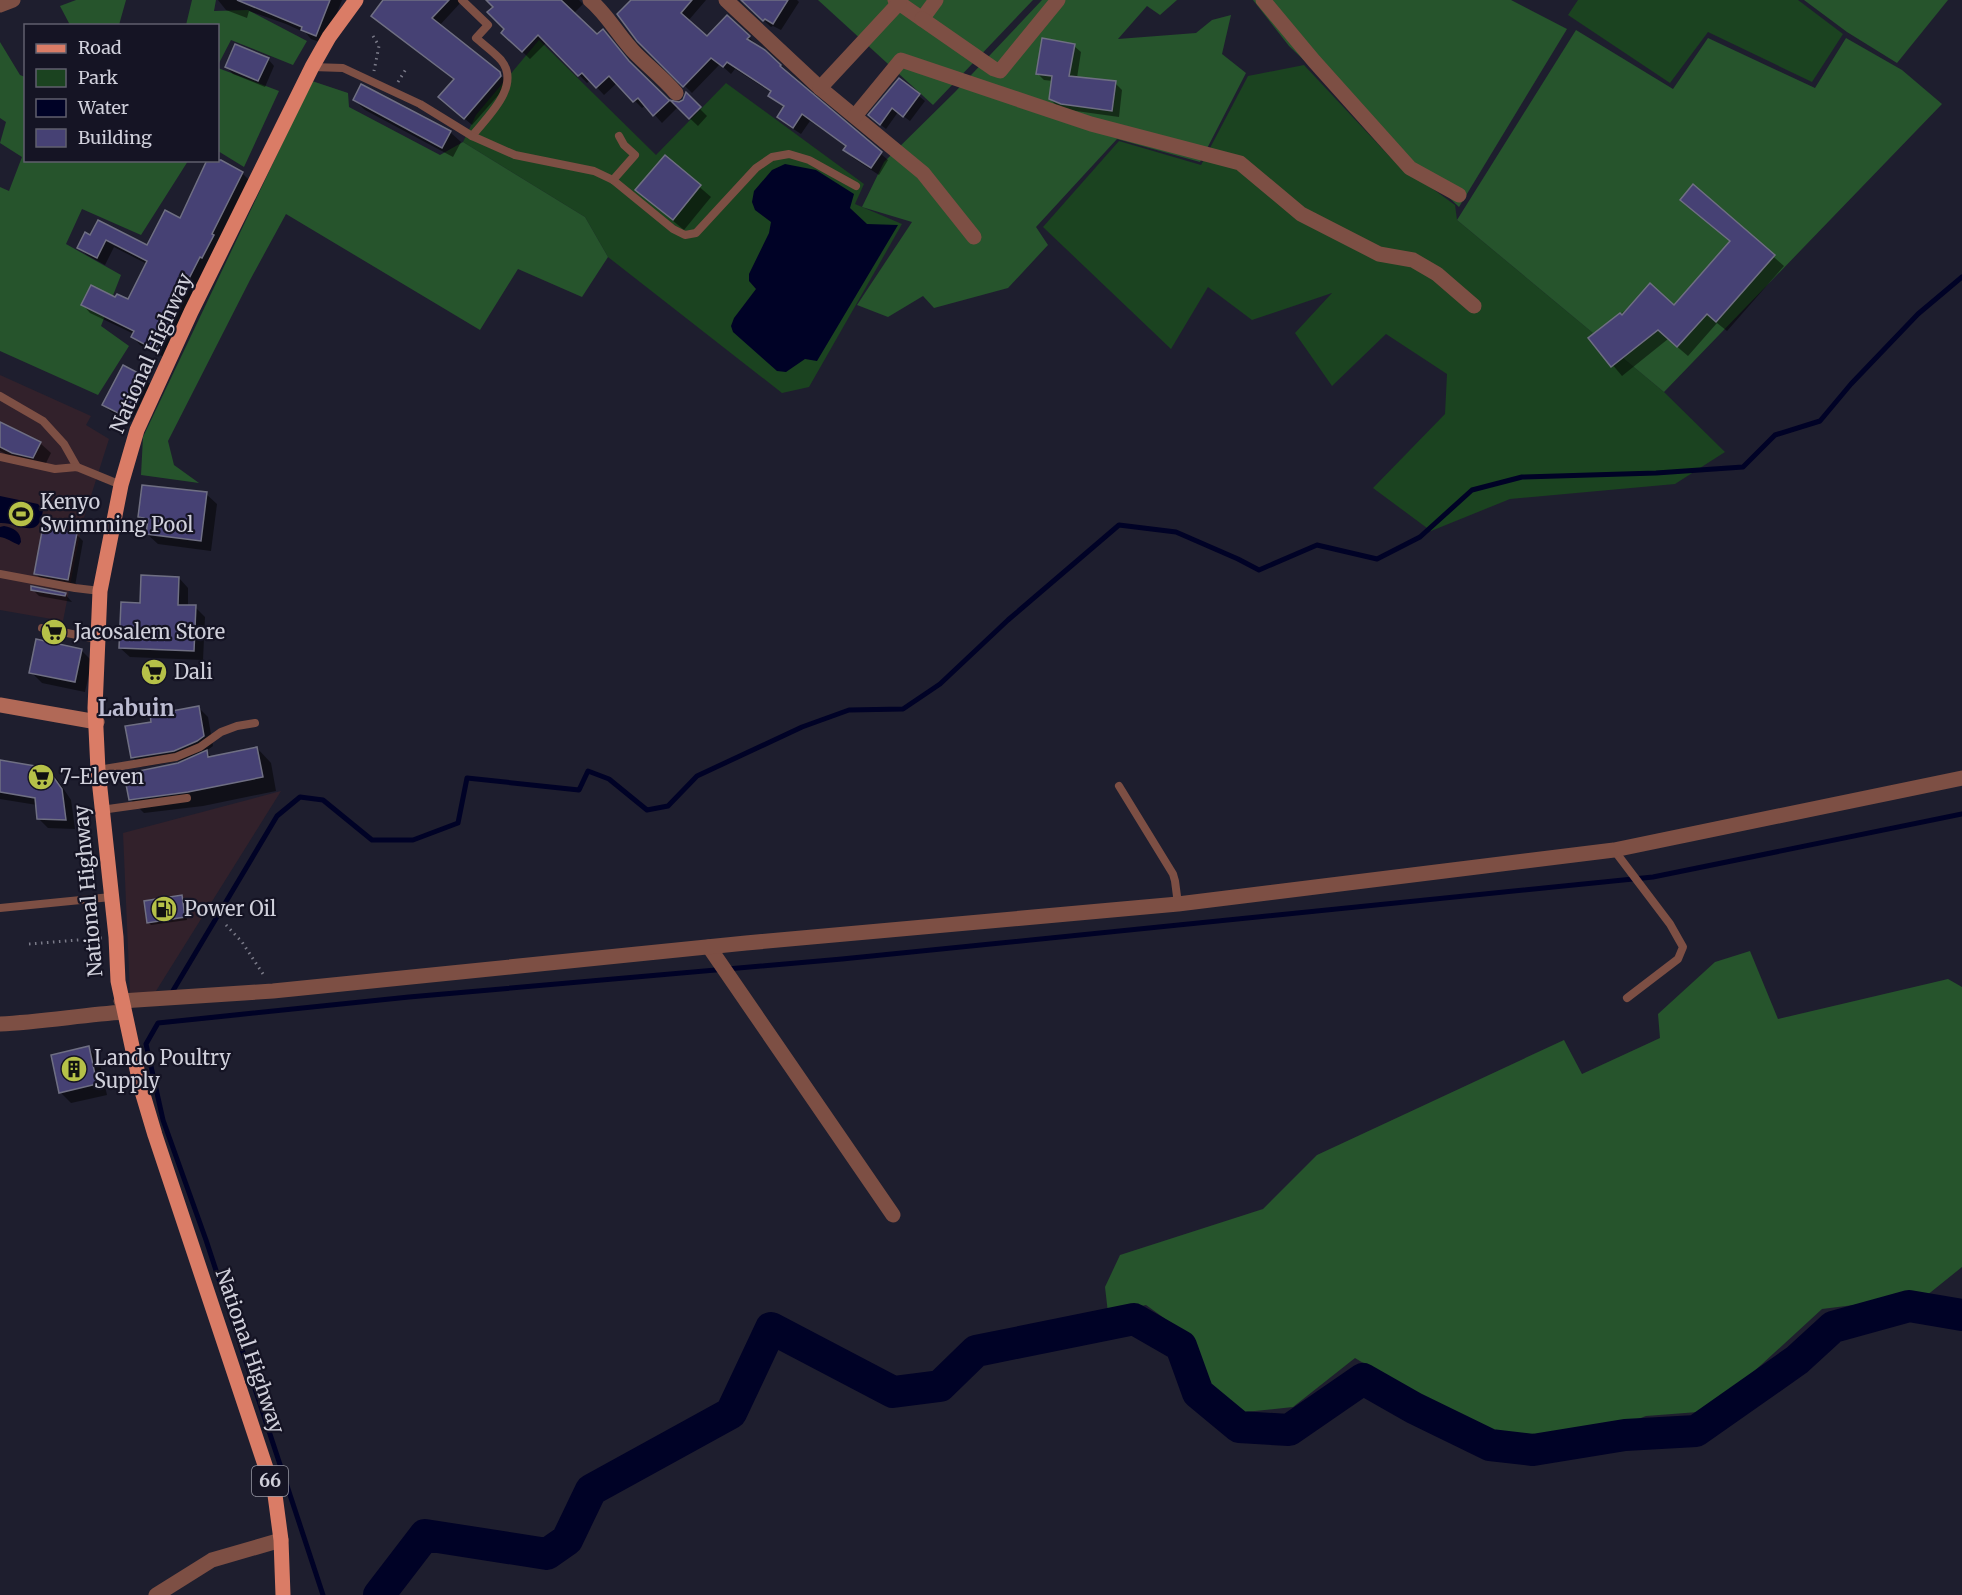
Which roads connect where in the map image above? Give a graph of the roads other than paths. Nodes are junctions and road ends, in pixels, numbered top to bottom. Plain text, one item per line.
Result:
1 (12, 0) edge
2 (356, 0) edge
3 (462, 0) edge
4 (590, 0) edge
5 (726, 0) edge
6 (936, 0) edge
7 (1058, 0) edge
8 (1263, 0) edge
9 (897, 2) edge
10 (0, 5) edge
11 (922, 19) junction
12 (312, 67) junction
13 (820, 88) junction
14 (676, 93) dead end
15 (855, 116) junction
16 (472, 136) junction
17 (620, 136) dead end
18 (613, 180) junction
19 (856, 186) dead end
20 (1459, 195) dead end
21 (974, 237) dead end
22 (1474, 306) dead end
23 (0, 396) edge
24 (0, 457) edge
25 (77, 467) junction
26 (121, 485) junction
27 (0, 574) edge
28 (100, 591) junction
29 (42, 628) dead end
30 (97, 639) junction
31 (0, 705) edge
32 (97, 722) junction
33 (255, 723) dead end
34 (98, 770) junction
35 (1962, 778) edge
36 (1119, 786) dead end
37 (187, 798) dead end
38 (101, 810) junction
39 (1617, 854) junction
40 (111, 897) junction
41 (1178, 904) junction
42 (0, 908) edge
43 (709, 947) junction
44 (1627, 998) dead end
45 (122, 1006) junction
46 (0, 1024) edge
47 (892, 1215) dead end
48 (281, 1540) junction
49 (156, 1595) edge
50 (283, 1595) edge

1 - 10 street
2 - 12 main road, National Highway / 66
3 - 16 lane
4 - 14 street
5 - 13 street
6 - 11 street
7 - 11 street
8 - 20 street
9 - 11 street
9 - 13 street
12 - 16 lane
12 - 26 main road, National Highway / 66
13 - 15 street
15 - 21 street
15 - 22 street
16 - 18 lane
17 - 18 lane
18 - 19 lane
23 - 25 lane
24 - 25 lane
25 - 26 lane
26 - 28 main road, National Highway / 66
27 - 28 lane
28 - 30 main road, National Highway / 66
29 - 30 lane
30 - 32 main road, National Highway / 66
31 - 32 street
32 - 34 main road, National Highway / 66
33 - 34 lane
34 - 38 main road, National Highway / 66
35 - 39 street
36 - 41 lane
37 - 38 lane
38 - 40 main road, National Highway / 66
39 - 41 street
39 - 44 lane
40 - 42 lane
40 - 45 main road, National Highway / 66
41 - 43 street
43 - 45 street
43 - 47 street
45 - 46 street
45 - 48 main road, National Highway / 66
48 - 49 street
48 - 50 main road, National Highway / 66

